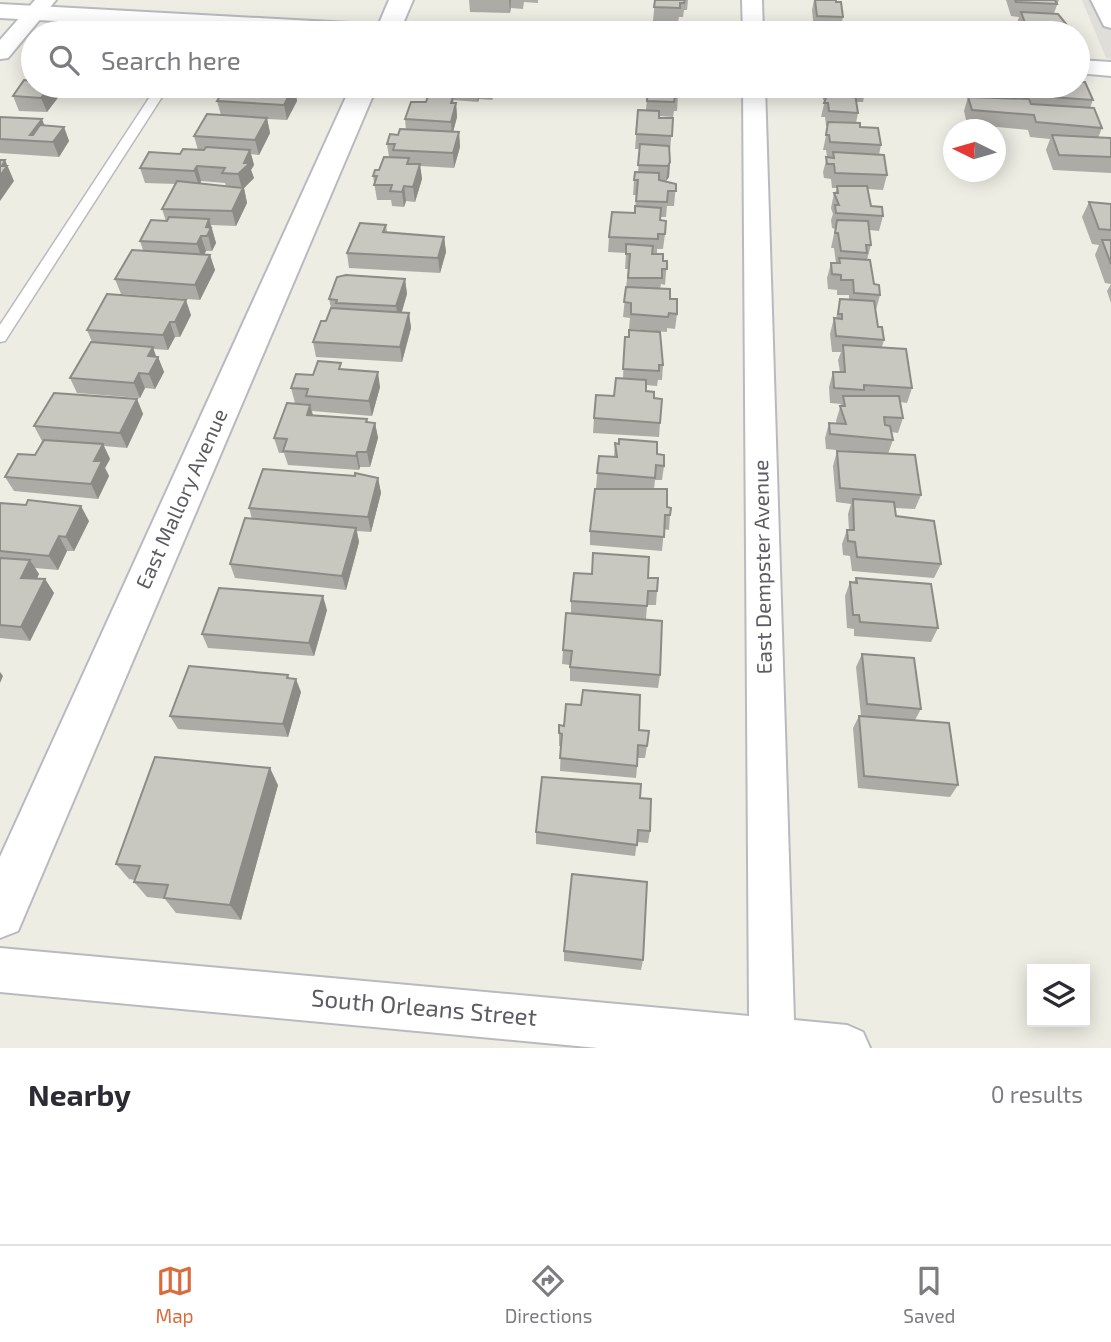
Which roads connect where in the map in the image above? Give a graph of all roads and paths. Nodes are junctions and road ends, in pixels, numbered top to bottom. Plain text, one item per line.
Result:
1 (401, 0) edge
2 (752, 0) edge
3 (1101, 0) edge
4 (40, 7) edge
5 (0, 11) edge
6 (28, 21) edge
7 (149, 21) edge
8 (392, 21) edge
9 (753, 21) edge
10 (1111, 22) edge
11 (21, 29) edge
12 (0, 53) edge
13 (1090, 68) edge
14 (1111, 69) edge
15 (155, 98) edge
16 (359, 98) edge
17 (754, 98) edge
18 (0, 337) edge
19 (0, 912) edge
20 (0, 970) edge
21 (772, 1044) edge
22 (847, 1048) edge

1 - 8 main road
2 - 9 street
3 - 10 street
4 - 5 main road
4 - 6 street
4 - 7 main road
11 - 12 street
13 - 14 street
15 - 18 lane
16 - 19 main road, East Mallory Avenue
17 - 21 street, East Dempster Avenue
20 - 21 street, South Orleans Street
21 - 22 street, South Orleans Street

